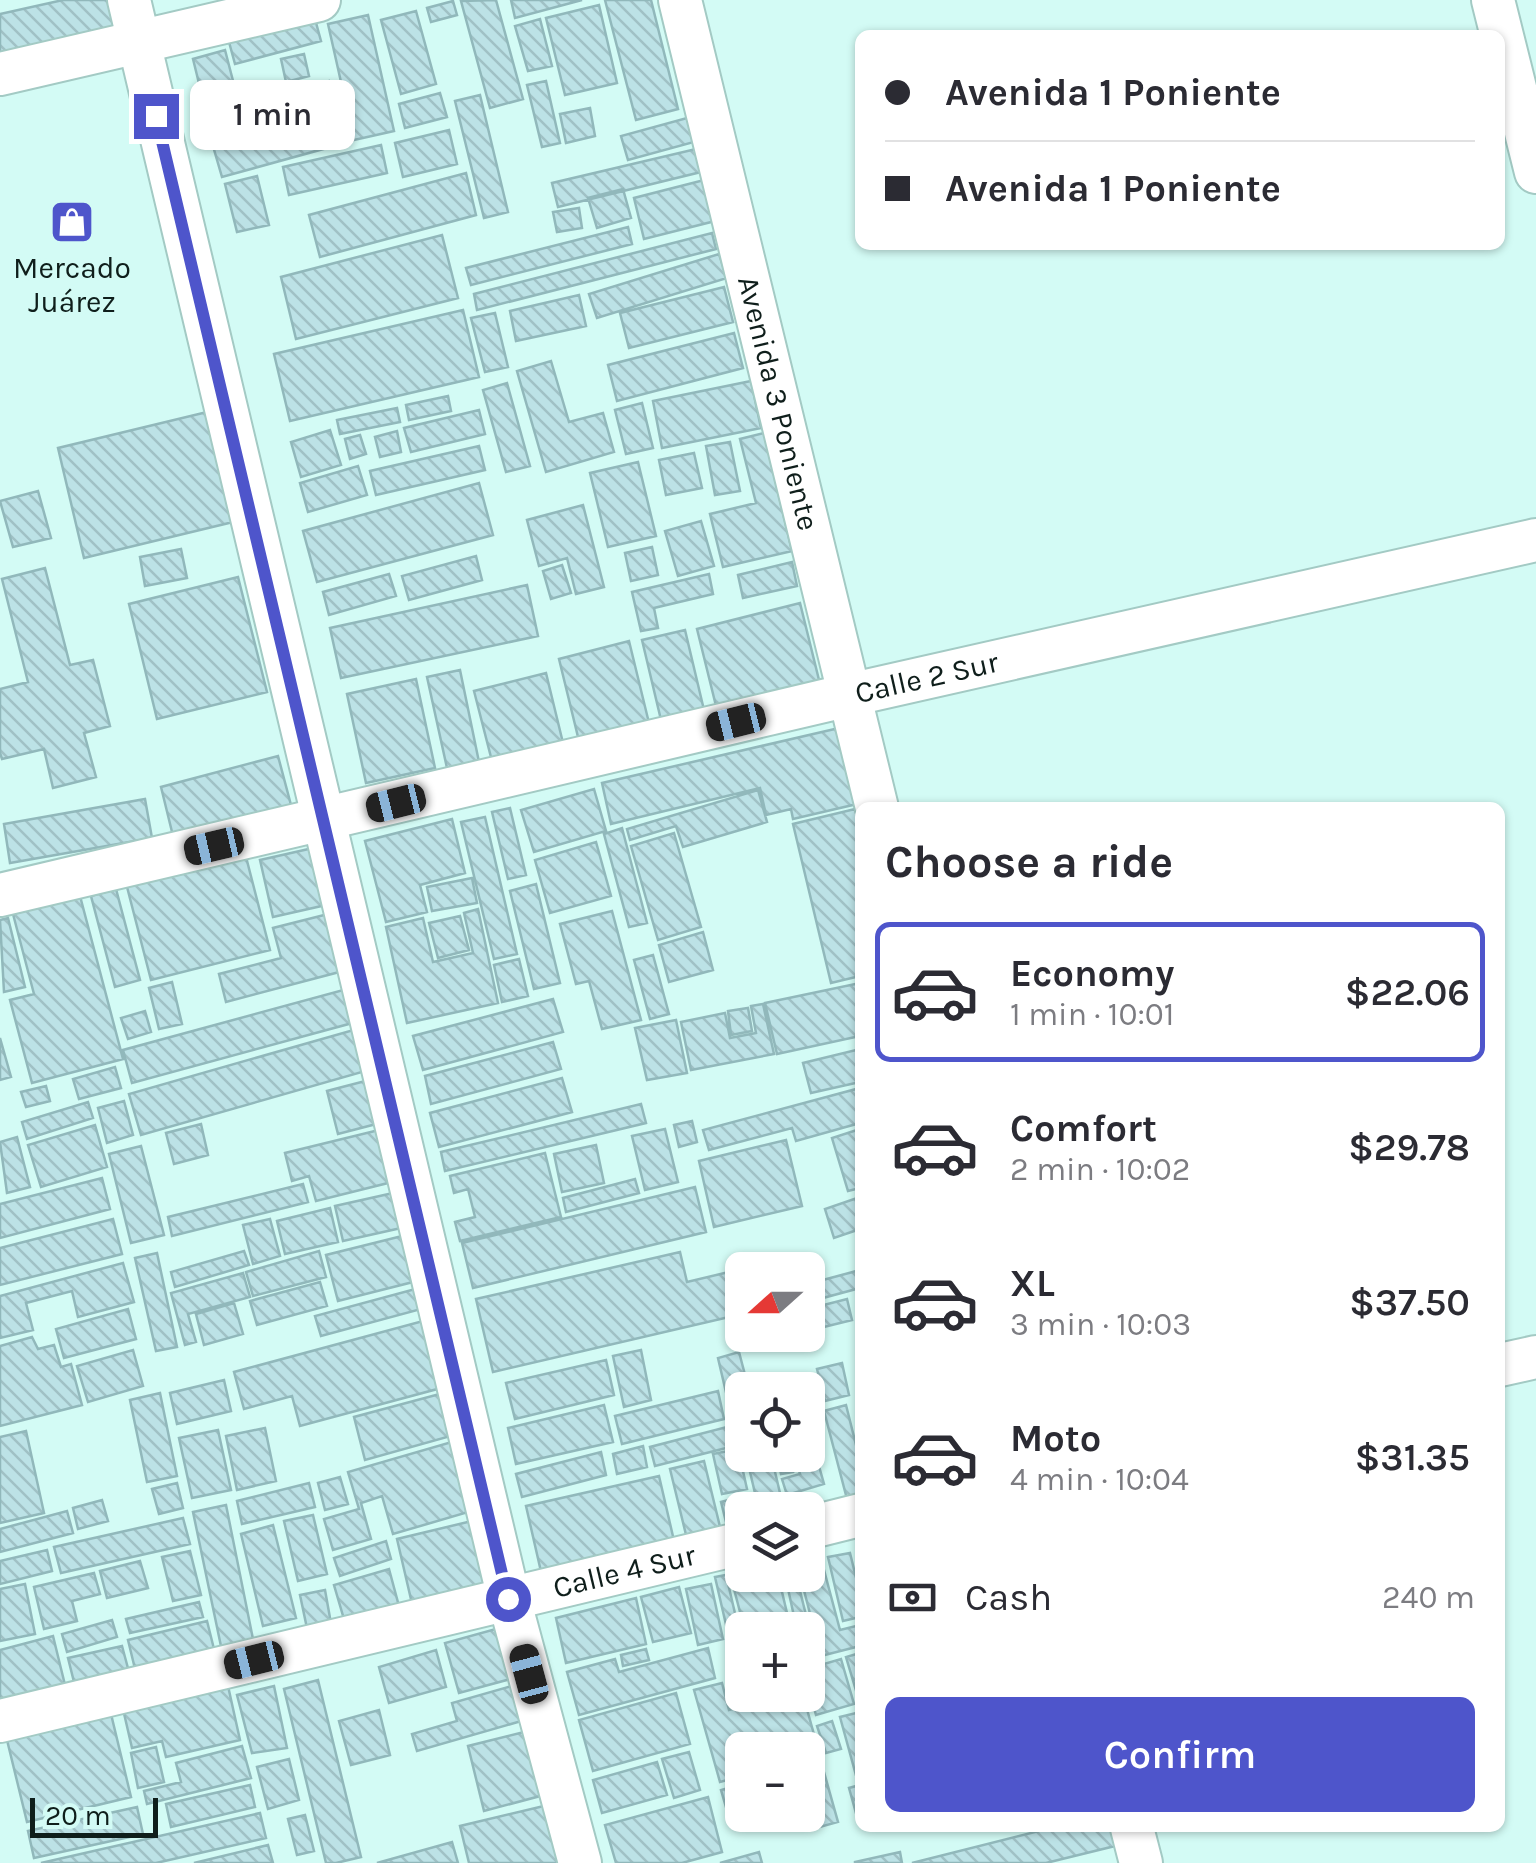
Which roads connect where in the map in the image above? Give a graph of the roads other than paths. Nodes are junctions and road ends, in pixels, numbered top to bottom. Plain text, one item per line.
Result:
1 (129, 0) edge
2 (319, 0) edge
3 (680, 0) edge
4 (1493, 0) edge
5 (1500, 30) edge
6 (138, 42) junction
7 (1505, 48) edge
8 (0, 74) edge
9 (1536, 172) edge
10 (1536, 540) edge
11 (849, 695) junction
12 (875, 802) edge
13 (321, 822) junction
14 (0, 895) edge
15 (1536, 1357) edge
16 (1505, 1364) edge
17 (855, 1517) edge
18 (825, 1524) edge
19 (725, 1548) edge
20 (508, 1599) junction
21 (0, 1722) edge
22 (1133, 1832) edge
23 (580, 1863) edge
24 (1141, 1863) edge

1 - 6 street
2 - 6 street
3 - 11 street, Avenida 3 Poniente
4 - 5 street
6 - 8 street
6 - 13 street
7 - 9 street
10 - 11 street, Calle 2 Sur
11 - 12 street, Avenida 3 Poniente
11 - 13 street, Calle 2 Sur
13 - 14 street, Calle 2 Sur
13 - 20 street
15 - 16 street
17 - 18 street
19 - 20 street, Calle 4 Sur
20 - 21 street, Calle 4 Sur
20 - 23 street
22 - 24 street

